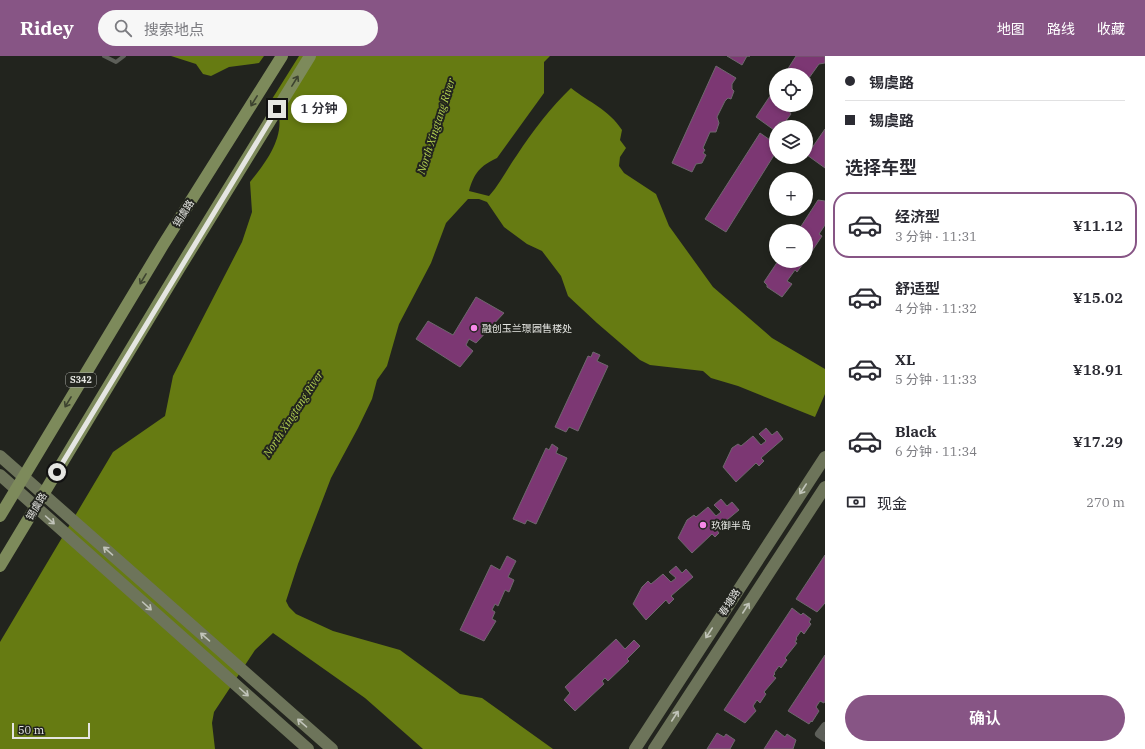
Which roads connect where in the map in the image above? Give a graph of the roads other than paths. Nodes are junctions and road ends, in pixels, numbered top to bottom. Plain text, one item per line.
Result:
1 (104, 56) edge
2 (124, 56) edge
3 (282, 56) edge
4 (310, 56) edge
5 (0, 456) edge
6 (825, 457) edge
7 (0, 475) edge
8 (825, 487) edge
9 (0, 516) edge
10 (0, 566) edge
11 (825, 726) edge
12 (825, 738) edge
13 (308, 749) edge
14 (332, 749) edge
15 (635, 749) edge
16 (654, 749) edge

1 - 2 lane
3 -> 9 main road, 锡虞路 / S342
10 -> 4 main road, 锡虞路 / S342
14 -> 5 main road
6 -> 15 main road, 春塘路
7 -> 13 main road
16 -> 8 main road, 春塘路
11 - 12 street

